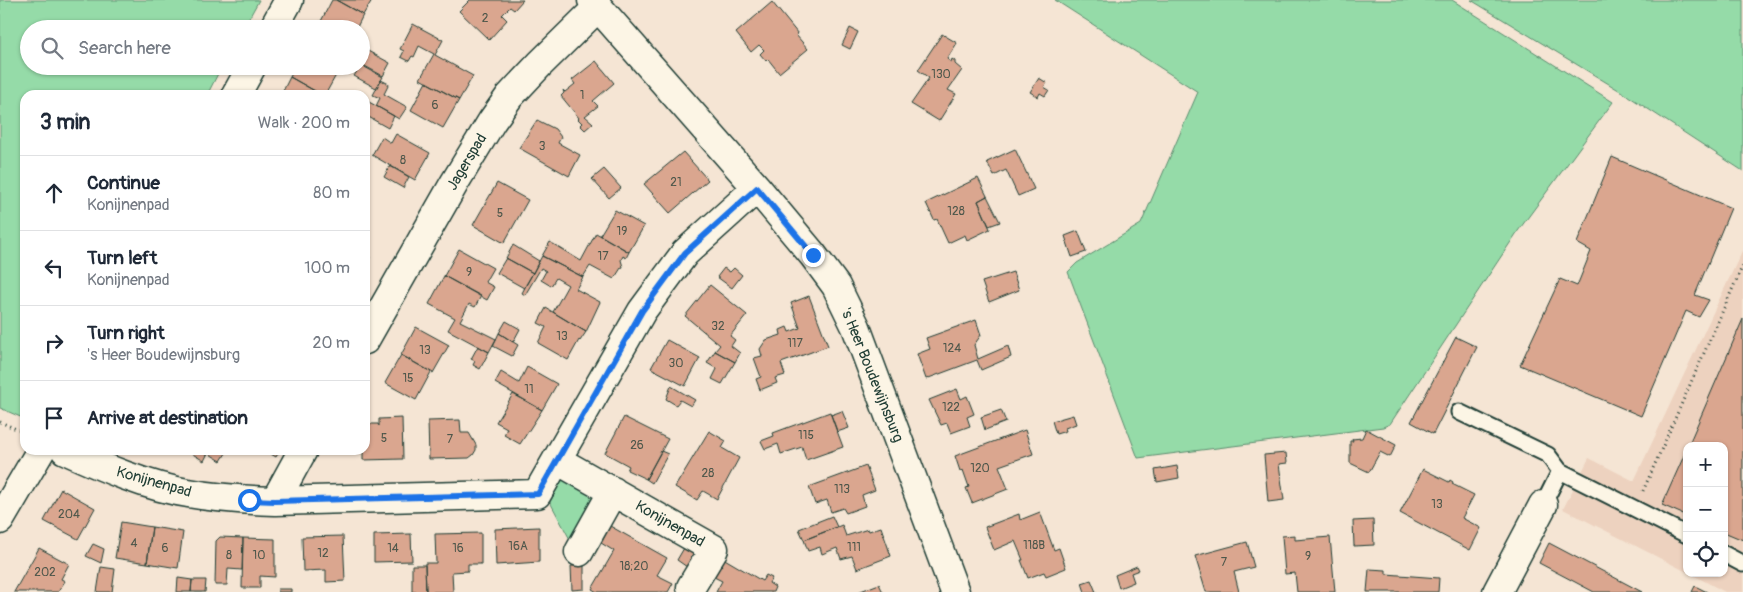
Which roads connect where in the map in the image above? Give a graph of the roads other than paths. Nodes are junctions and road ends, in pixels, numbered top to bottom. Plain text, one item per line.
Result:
1 (289, 0) edge
2 (595, 4) edge
3 (278, 20) edge
4 (247, 75) edge
5 (239, 90) edge
6 (757, 188) junction
7 (370, 331) edge
8 (1459, 412) dead end
9 (38, 455) edge
10 (77, 455) edge
11 (300, 455) edge
12 (557, 460) junction
13 (1560, 470) junction
14 (613, 491) junction
15 (275, 501) junction
16 (1543, 505) joint
17 (0, 520) edge
18 (1683, 533) edge
19 (579, 552) dead end
20 (1728, 556) edge
21 (1743, 564) edge
22 (691, 587) dead end
23 (955, 592) edge
24 (1497, 592) edge

1 - 3 street
2 - 6 street, 's Heer Boudewijnsburg
2 - 7 street, Jagerspad
4 - 5 street
6 - 12 street, Konijnenpad
6 - 23 street, 's Heer Boudewijnsburg
8 - 13 lane
9 - 17 street
10 - 15 street, Konijnenpad
11 - 15 street
12 - 14 street, Konijnenpad
12 - 15 street, Konijnenpad
13 - 16 lane
13 - 18 lane
14 - 19 street
14 - 22 street, Konijnenpad
16 - 24 street
20 - 21 lane

